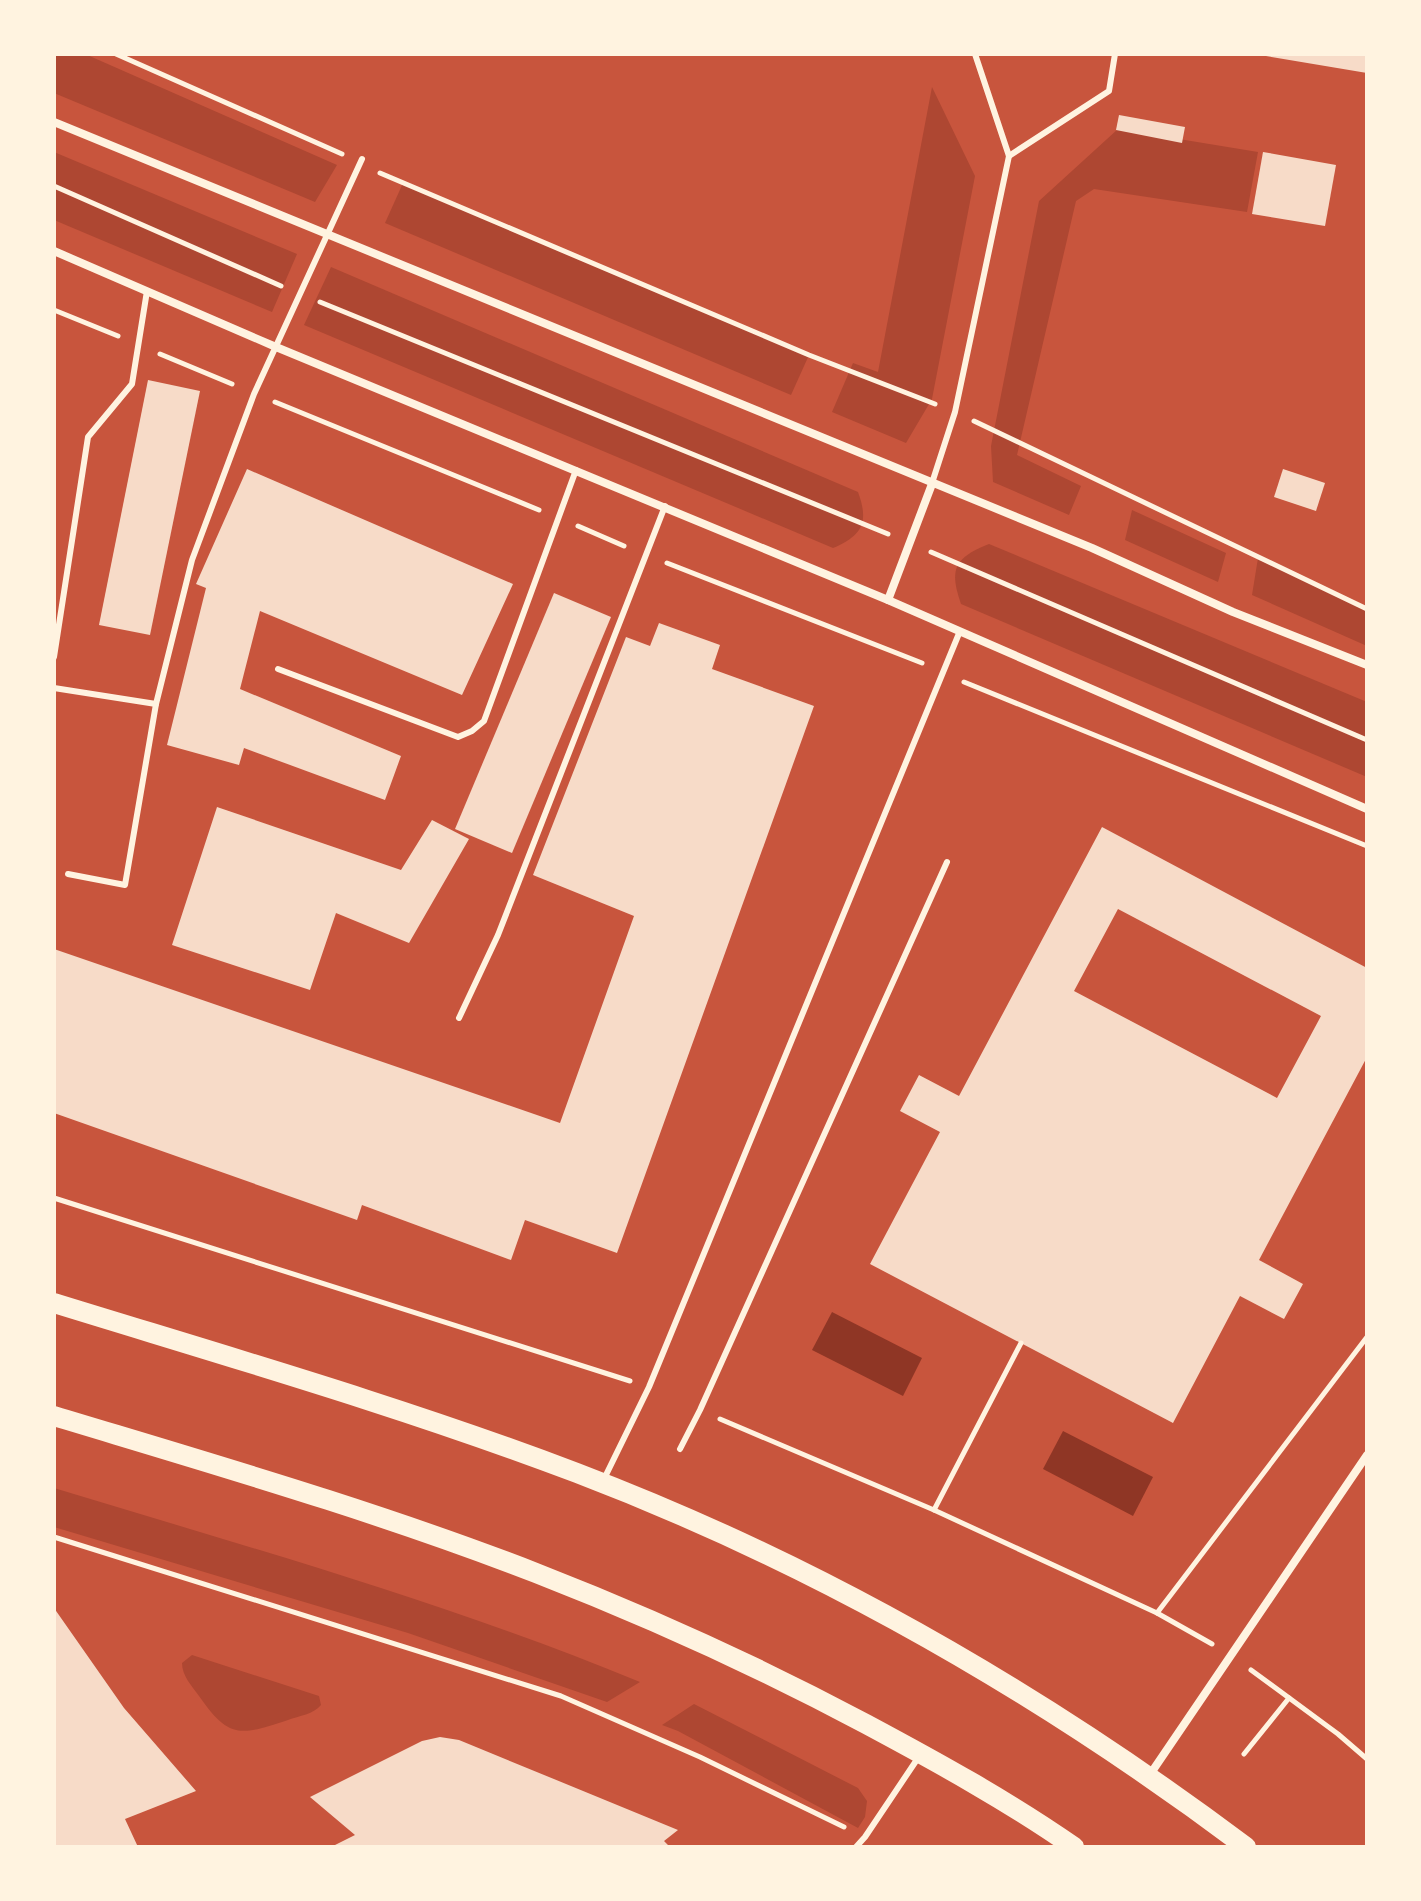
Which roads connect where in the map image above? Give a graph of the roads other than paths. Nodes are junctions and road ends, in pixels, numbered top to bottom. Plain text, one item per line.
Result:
1 (975, 54) edge
2 (1115, 54) edge
3 (54, 122) edge
4 (1009, 156) junction
5 (361, 161) road end
6 (329, 235) junction
7 (54, 251) edge
8 (147, 291) junction
9 (276, 347) junction
10 (576, 470) junction
11 (932, 484) junction
12 (665, 506) junction
13 (888, 600) junction
14 (960, 631) junction
15 (54, 657) edge
16 (1367, 665) edge
17 (278, 669) dead end
18 (54, 688) edge
19 (156, 704) junction
20 (1367, 809) edge
21 (947, 862) dead end
22 (68, 874) dead end
23 (459, 1018) dead end
24 (54, 1303) edge
25 (54, 1416) edge
26 (680, 1449) dead end
27 (1367, 1455) edge
28 (602, 1483) junction
29 (921, 1754) junction
30 (1148, 1776) junction
31 (856, 1847) edge
32 (1074, 1847) edge
33 (1246, 1847) edge

1 - 4 lane
2 - 4 lane
3 - 6 street
4 - 11 lane
5 - 6 lane
6 - 9 lane
6 - 11 street
7 - 8 street
8 - 9 street
8 - 15 lane
9 - 10 street
9 - 19 lane
10 - 12 street
10 - 17 lane
11 - 13 street
11 - 16 street
12 - 13 street
12 - 23 lane
13 - 14 street
14 - 20 street
14 - 28 lane
18 - 19 lane
19 - 22 lane
21 - 26 lane
24 - 28 main road
25 - 29 main road
27 - 30 street
28 - 30 main road
29 - 31 lane
29 - 32 main road
30 - 33 main road

